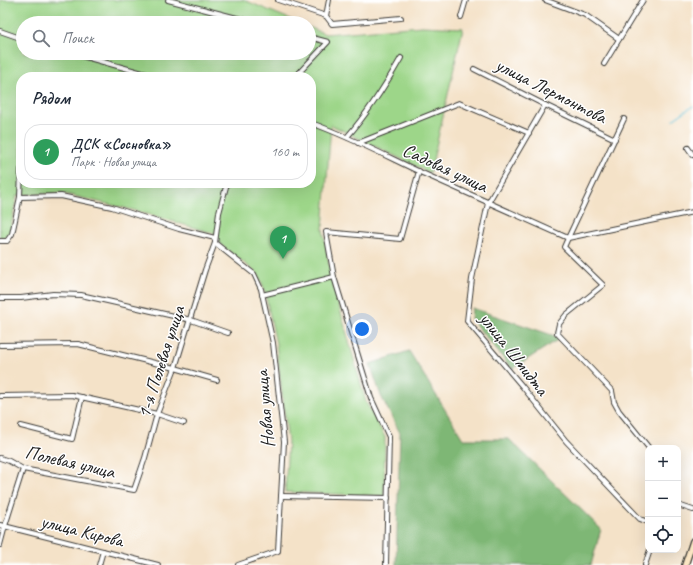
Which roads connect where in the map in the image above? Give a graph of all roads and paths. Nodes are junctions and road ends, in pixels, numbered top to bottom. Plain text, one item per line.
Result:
1 (168, 0) edge
2 (278, 0) edge
3 (329, 0) edge
4 (466, 0) edge
5 (545, 0) edge
6 (643, 0) edge
7 (229, 16) edge
8 (326, 16) junction
9 (461, 17) dead end
10 (401, 18) dead end
11 (0, 31) edge
12 (16, 37) edge
13 (316, 39) edge
14 (619, 39) junction
15 (316, 55) edge
16 (401, 58) dead end
17 (96, 60) edge
18 (311, 60) edge
19 (604, 64) dead end
20 (474, 68) dead end
21 (139, 72) edge
22 (300, 72) edge
23 (545, 105) junction
24 (624, 119) dead end
25 (316, 125) edge
26 (529, 133) junction
27 (347, 137) junction
28 (614, 139) junction
29 (358, 143) junction
30 (688, 148) dead end
31 (693, 155) edge
32 (419, 171) junction
33 (20, 188) edge
34 (226, 188) edge
35 (20, 197) junction
36 (488, 203) junction
37 (693, 212) edge
38 (568, 238) junction
39 (0, 241) edge
40 (215, 243) junction
41 (334, 277) junction
42 (262, 295) junction
43 (0, 298) edge
44 (191, 320) junction
45 (228, 333) dead end
46 (0, 346) edge
47 (175, 368) junction
48 (218, 380) dead end
49 (0, 396) edge
50 (82, 398) junction
51 (158, 414) junction
52 (184, 423) dead end
53 (21, 426) dead end
54 (647, 445) edge
55 (0, 458) edge
56 (23, 469) junction
57 (134, 490) joint
58 (281, 496) junction
59 (388, 498) junction
60 (681, 506) edge
61 (693, 510) edge
62 (645, 521) edge
63 (2, 526) edge
64 (693, 541) edge
65 (0, 545) edge
66 (103, 551) junction
67 (649, 553) edge
68 (99, 565) edge
69 (158, 565) edge
70 (238, 565) edge
71 (386, 565) edge
72 (645, 565) edge
73 (685, 565) edge

1 - 7 street
2 - 8 street
3 - 8 street
4 - 9 street
5 - 14 street
6 - 14 street
8 - 10 street
11 - 12 street
13 - 15 street
14 - 19 street
16 - 27 street
17 - 21 street
18 - 22 street
20 - 23 street, улица Лермонтова
23 - 26 street, улица Шмидта
23 - 28 street, улица Лермонтова
24 - 28 street
25 - 27 street, Садовая улица
26 - 29 street
26 - 36 street, улица Шмидта
27 - 29 street, Садовая улица
28 - 38 street
29 - 32 street, Садовая улица
30 - 31 street
32 - 36 street, Садовая улица
32 - 41 street
33 - 35 street
34 - 40 street, 1-я Полевая улица
35 - 39 street
35 - 40 street
36 - 38 street, Садовая улица
36 - 62 street, улица Шмидта
37 - 38 street
38 - 54 street
40 - 42 street, Новая улица
40 - 44 street, 1-я Полевая улица
41 - 42 street
41 - 59 street
42 - 58 street, Новая улица
43 - 44 street
44 - 45 street
44 - 47 street, 1-я Полевая улица
46 - 47 street
47 - 48 street
47 - 51 street, 1-я Полевая улица
49 - 50 street
50 - 51 street
50 - 53 street
51 - 52 street
51 - 57 street, 1-я Полевая улица
55 - 56 street, Полевая улица
56 - 57 street, Полевая улица
56 - 63 street
58 - 59 street
58 - 70 street, Новая улица
59 - 71 street
60 - 61 street
63 - 65 street
63 - 66 street, улица Кирова
64 - 73 main road
66 - 68 street
66 - 69 street, улица Кирова
67 - 72 street

